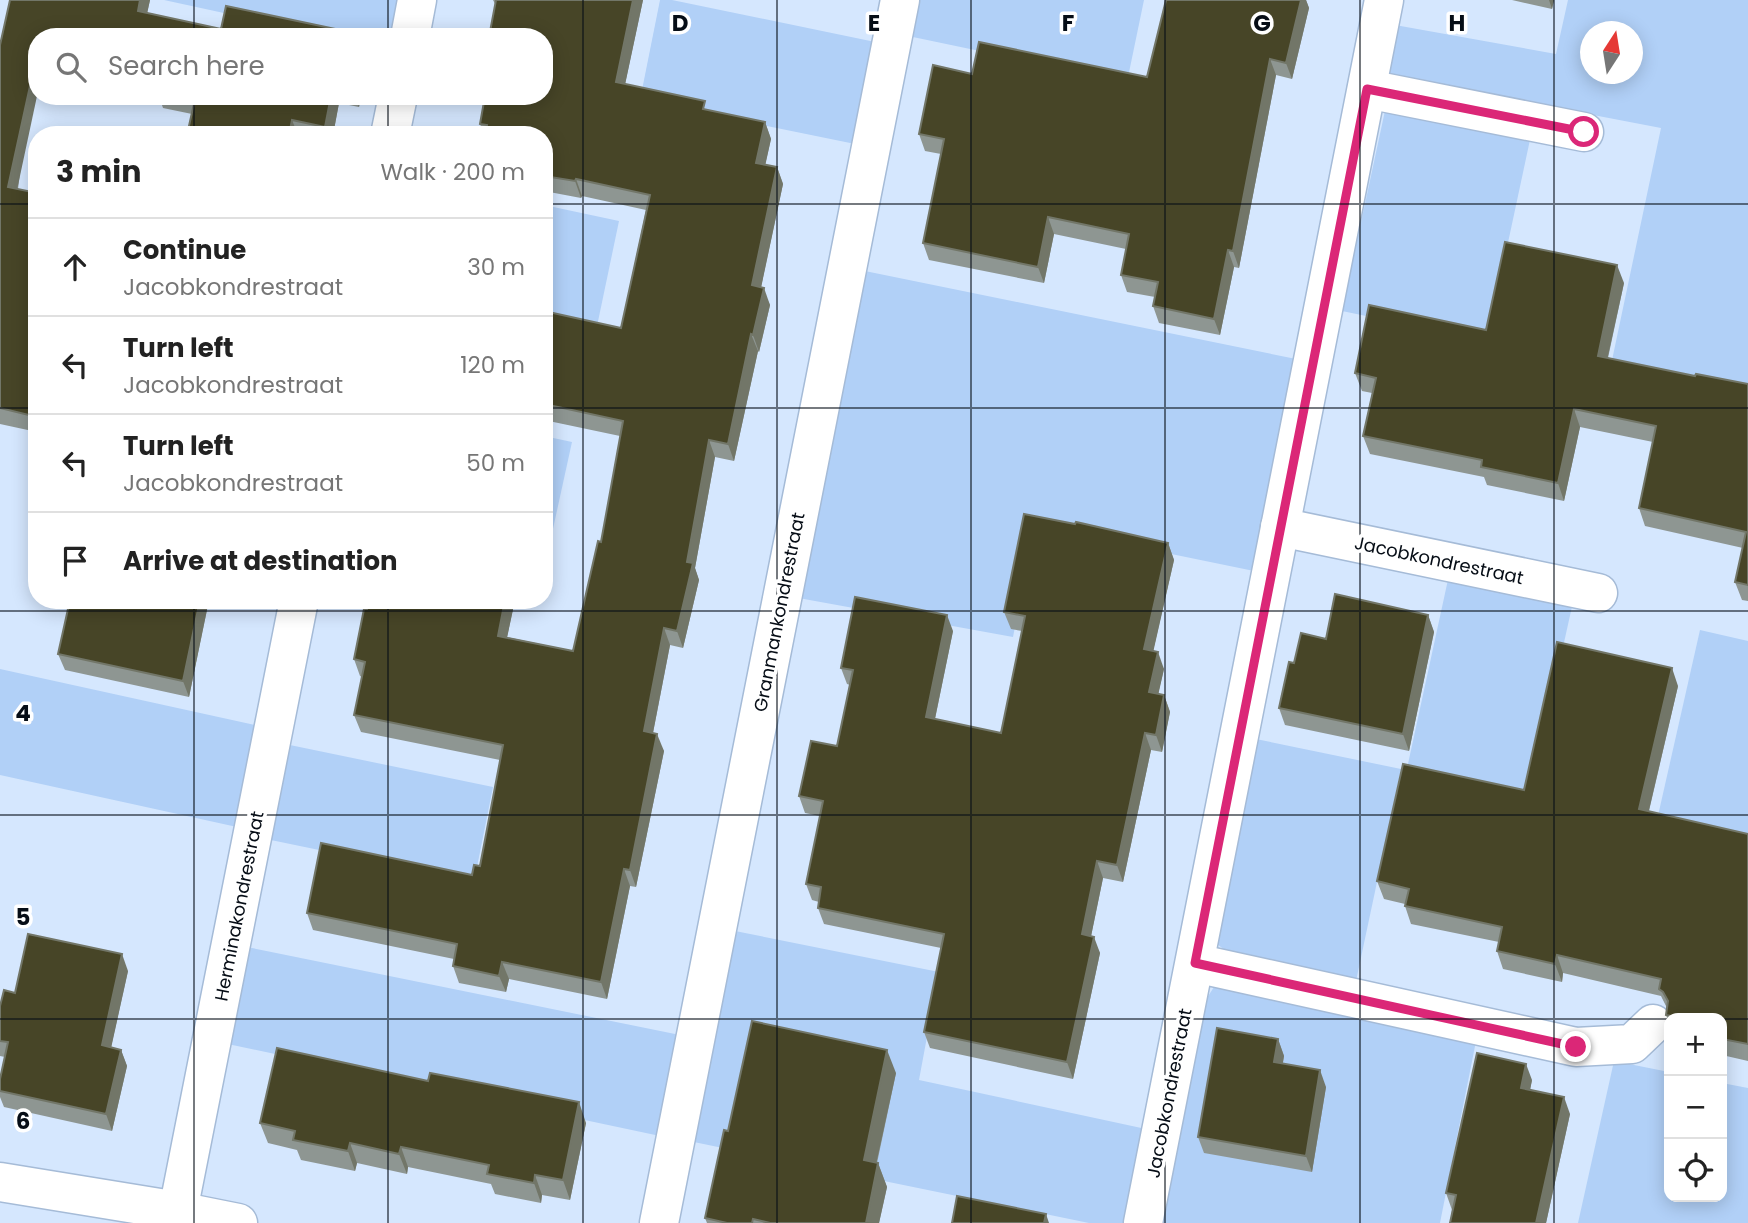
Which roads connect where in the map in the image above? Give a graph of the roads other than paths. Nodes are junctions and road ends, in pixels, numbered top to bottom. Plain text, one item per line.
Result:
1 (417, 0) edge
2 (900, 0) edge
3 (1384, 0) edge
4 (412, 28) edge
5 (1367, 89) junction
6 (396, 105) edge
7 (392, 126) edge
8 (1584, 132) dead end
9 (1280, 527) junction
10 (1598, 593) dead end
11 (297, 609) edge
12 (1195, 963) junction
13 (1653, 1024) dead end
14 (0, 1182) edge
15 (178, 1211) junction
16 (237, 1223) edge
17 (659, 1223) edge
18 (1143, 1223) edge

1 - 4 street
2 - 17 street, Granmankondrestraat
3 - 5 street, Jacobkondrestraat
5 - 8 street
5 - 9 street, Jacobkondrestraat
6 - 7 street
9 - 10 street, Jacobkondrestraat
9 - 12 street, Jacobkondrestraat
11 - 15 street, Herminakondrestraat
12 - 13 street
12 - 18 street, Jacobkondrestraat
14 - 15 street
15 - 16 street

